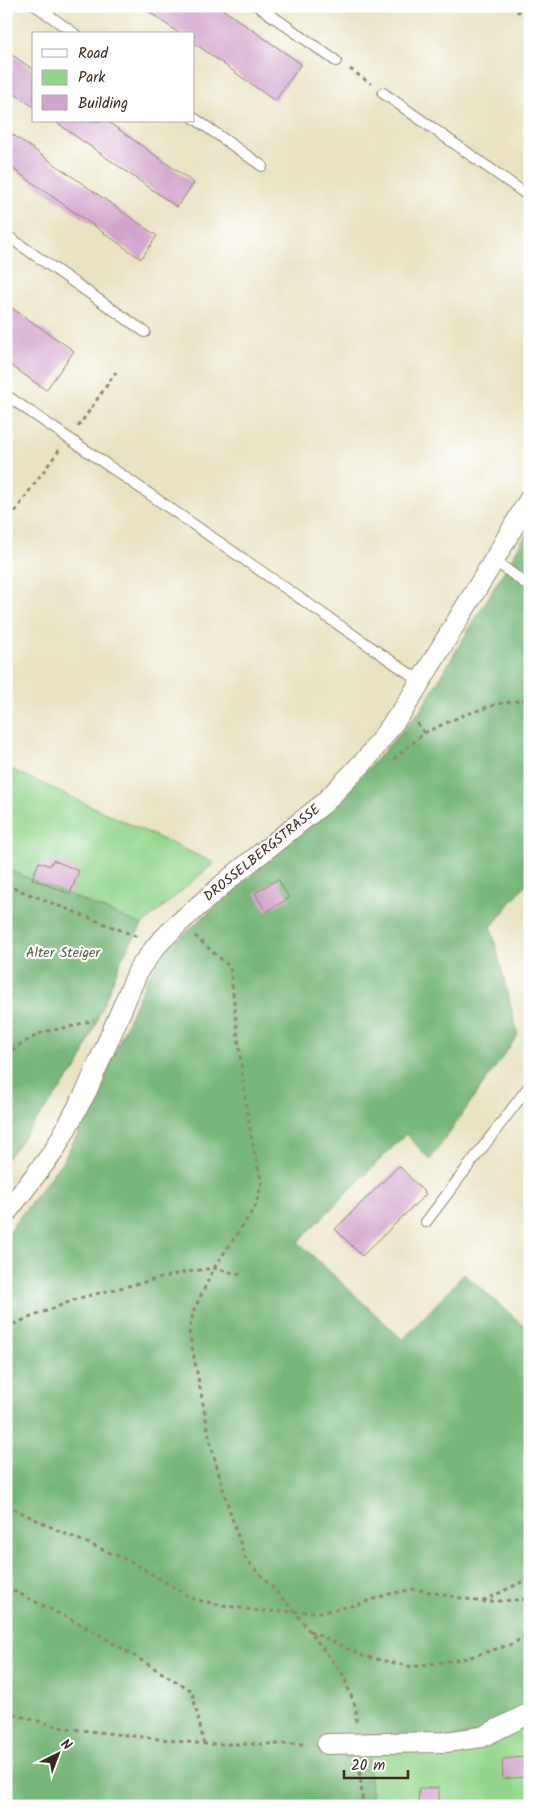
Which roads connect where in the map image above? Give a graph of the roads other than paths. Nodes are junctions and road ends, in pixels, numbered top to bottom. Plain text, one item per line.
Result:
1 (36, 6) edge
2 (258, 6) edge
3 (72, 32) edge
4 (336, 61) dead end
5 (383, 93) dead end
6 (195, 119) edge
7 (262, 166) dead end
8 (530, 197) edge
9 (6, 235) edge
10 (145, 332) dead end
11 (6, 395) edge
12 (530, 498) edge
13 (494, 560) junction
14 (530, 587) edge
15 (420, 681) junction
16 (530, 1085) edge
17 (6, 1213) edge
18 (426, 1222) dead end
19 (530, 1714) edge
20 (327, 1744) road end

1 - 3 lane
2 - 4 lane
5 - 8 lane
6 - 7 lane
9 - 10 lane
11 - 15 lane
12 - 13 street, DROSSELBERGSTRASSE
13 - 14 lane
13 - 15 street, DROSSELBERGSTRASSE
15 - 17 street, DROSSELBERGSTRASSE
16 - 18 lane
19 - 20 street

